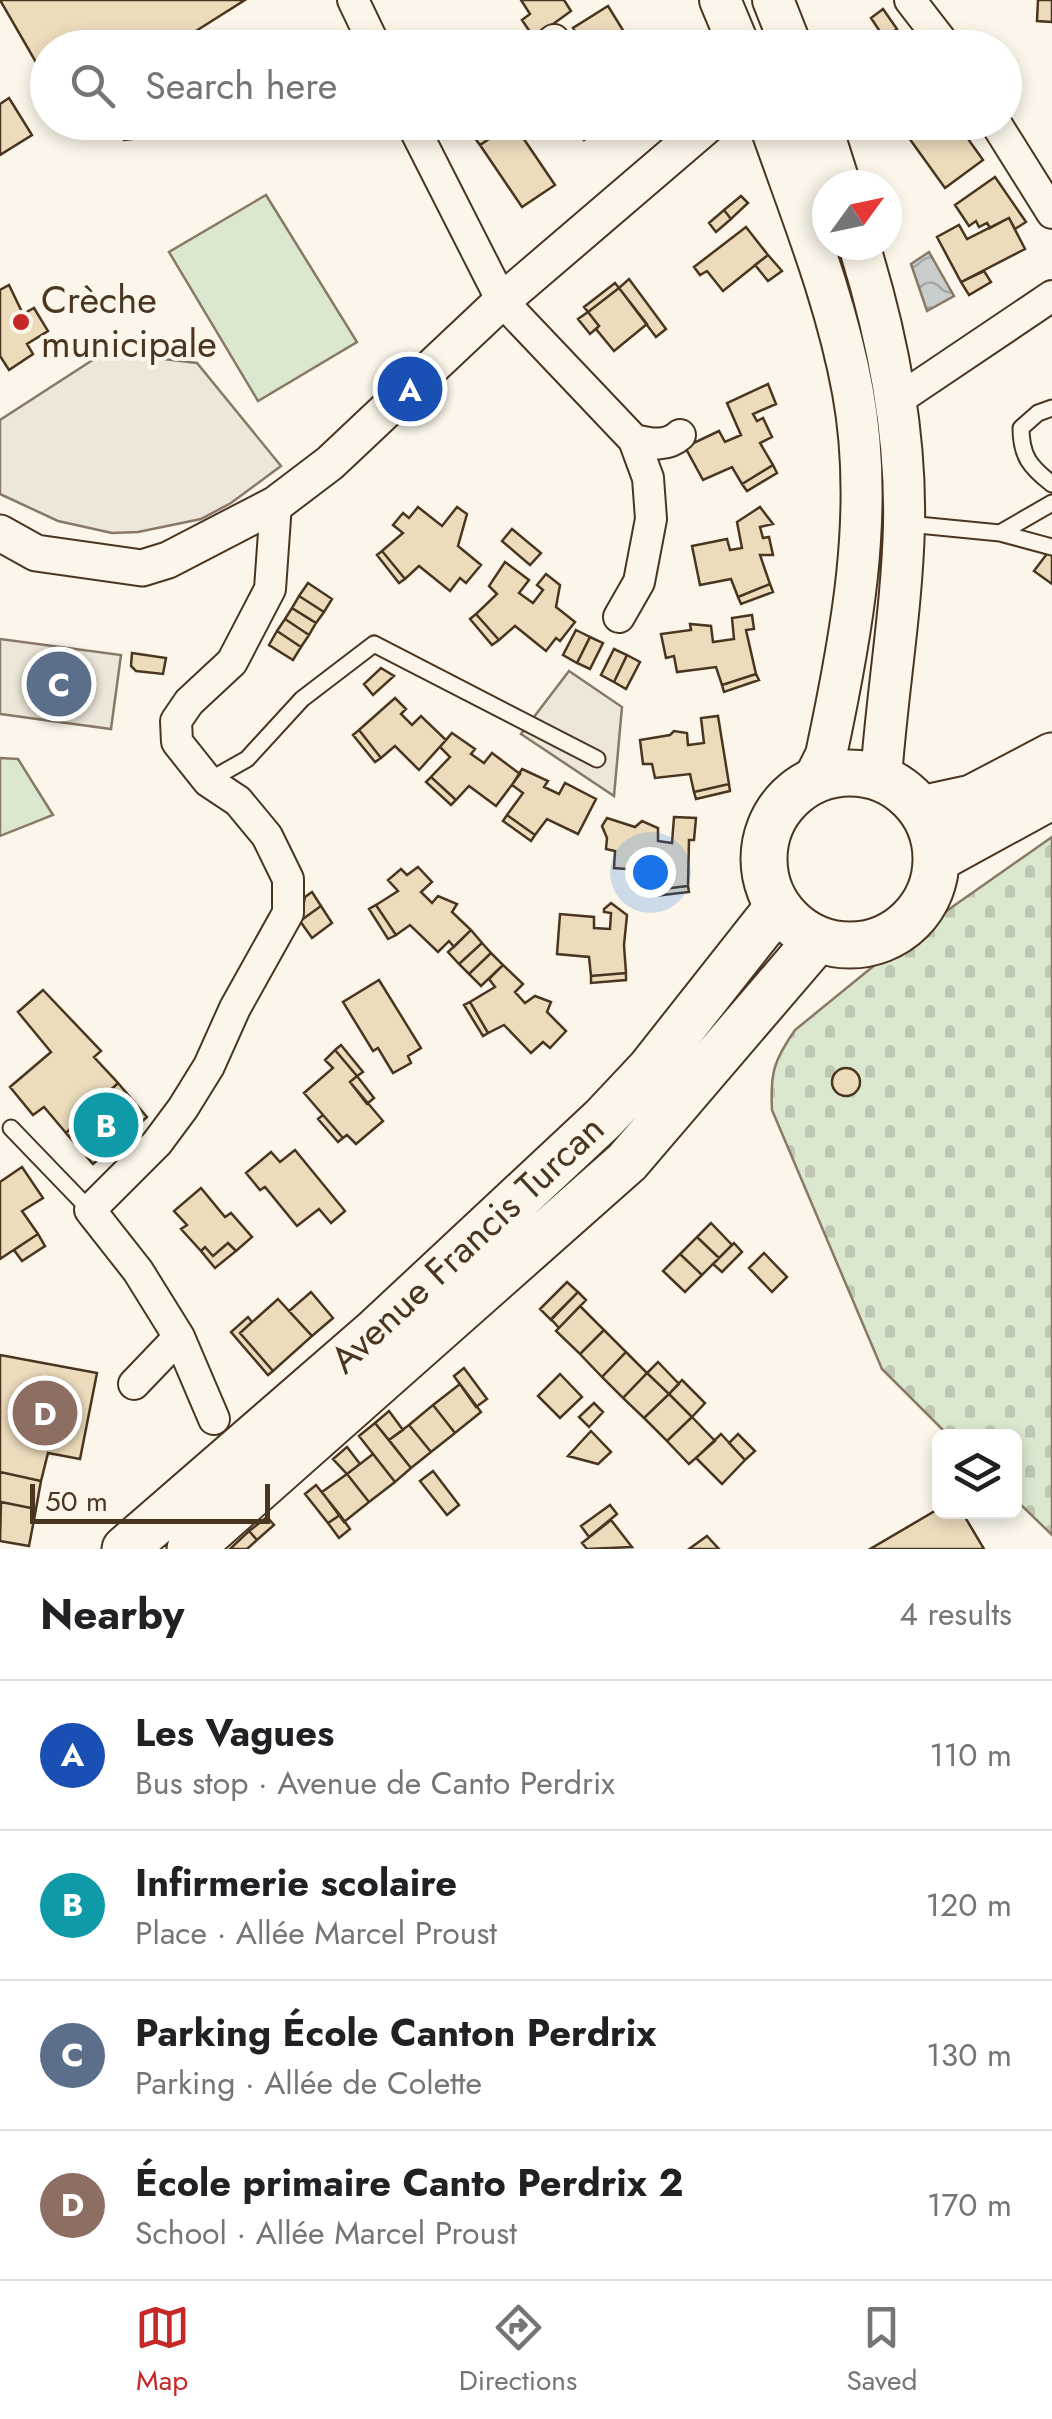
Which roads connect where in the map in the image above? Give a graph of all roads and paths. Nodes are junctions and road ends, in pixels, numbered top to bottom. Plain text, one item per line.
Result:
1 (353, 0) edge
2 (720, 0) edge
3 (773, 0) edge
4 (910, 0) edge
5 (367, 30) edge
6 (732, 30) edge
7 (785, 30) edge
8 (933, 30) edge
9 (428, 140) edge
10 (690, 140) edge
11 (775, 140) edge
12 (796, 140) edge
13 (826, 140) edge
14 (1005, 140) edge
15 (835, 170) edge
16 (812, 176) edge
17 (1052, 213) edge
18 (853, 260) edge
19 (864, 260) edge
20 (875, 295) junction
21 (1052, 296) edge
22 (502, 300) junction
23 (896, 401) junction
24 (1052, 408) edge
25 (680, 435) dead end
26 (634, 440) junction
27 (1052, 484) edge
28 (1052, 503) edge
29 (276, 504) junction
30 (904, 524) junction
31 (0, 534) edge
32 (1000, 534) junction
33 (1052, 547) edge
34 (619, 617) dead end
35 (1052, 756) edge
36 (597, 758) dead end
37 (881, 778) junction
38 (814, 779) junction
39 (208, 781) junction
40 (1052, 796) edge
41 (921, 809) junction
42 (937, 860) junction
43 (777, 908) junction
44 (817, 940) junction
45 (11, 1128) dead end
46 (90, 1210) junction
47 (179, 1337) junction
48 (134, 1384) dead end
49 (214, 1418) dead end
50 (125, 1549) edge
51 (190, 1549) edge

1 - 5 street
2 - 6 main road
3 - 7 main road
4 - 8 street
9 - 22 street
10 - 22 street
11 - 38 main road
12 - 16 street
13 - 15 main road
14 - 17 street
18 - 20 street
19 - 20 main road
20 - 23 main road
21 - 23 street
22 - 26 street
22 - 29 street
23 - 30 main road
24 - 27 lane
25 - 26 street
26 - 34 street
28 - 32 lane
29 - 31 street
29 - 39 street
30 - 32 lane
30 - 37 main road
32 - 33 lane
35 - 41 main road
36 - 39 lane
37 - 38 main road
37 - 41 main road
38 - 43 main road
39 - 46 street
40 - 42 main road
41 - 42 main road
42 - 44 main road
43 - 44 main road
43 - 50 main road, Avenue Francis Turcan
44 - 51 main road, Avenue Francis Turcan
45 - 46 lane
46 - 47 street
47 - 48 street
47 - 49 street

